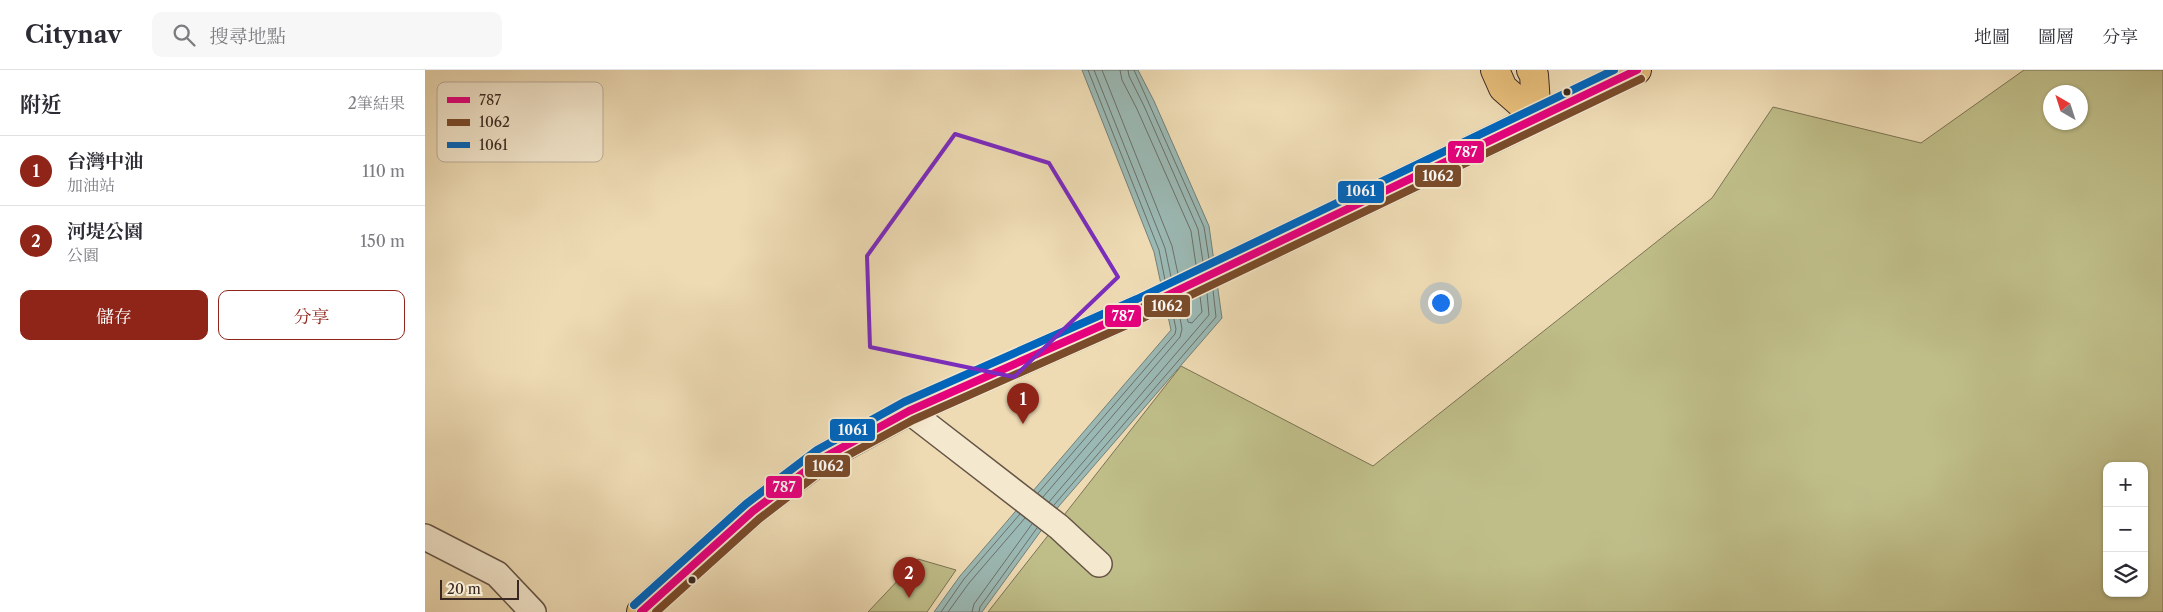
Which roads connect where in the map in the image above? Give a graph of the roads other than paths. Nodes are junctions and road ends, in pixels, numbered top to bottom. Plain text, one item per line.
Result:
1 (1495, 70) edge
2 (1531, 70) edge
3 (1637, 70) edge
4 (1537, 118) junction
5 (909, 411) junction
6 (425, 537) edge
7 (1099, 564) dead end
8 (533, 612) edge
9 (641, 612) edge

1 - 4 main road
2 - 4 main road
3 - 4 main road
4 - 5 main road
5 - 7 lane
5 - 9 main road
6 - 8 lane

